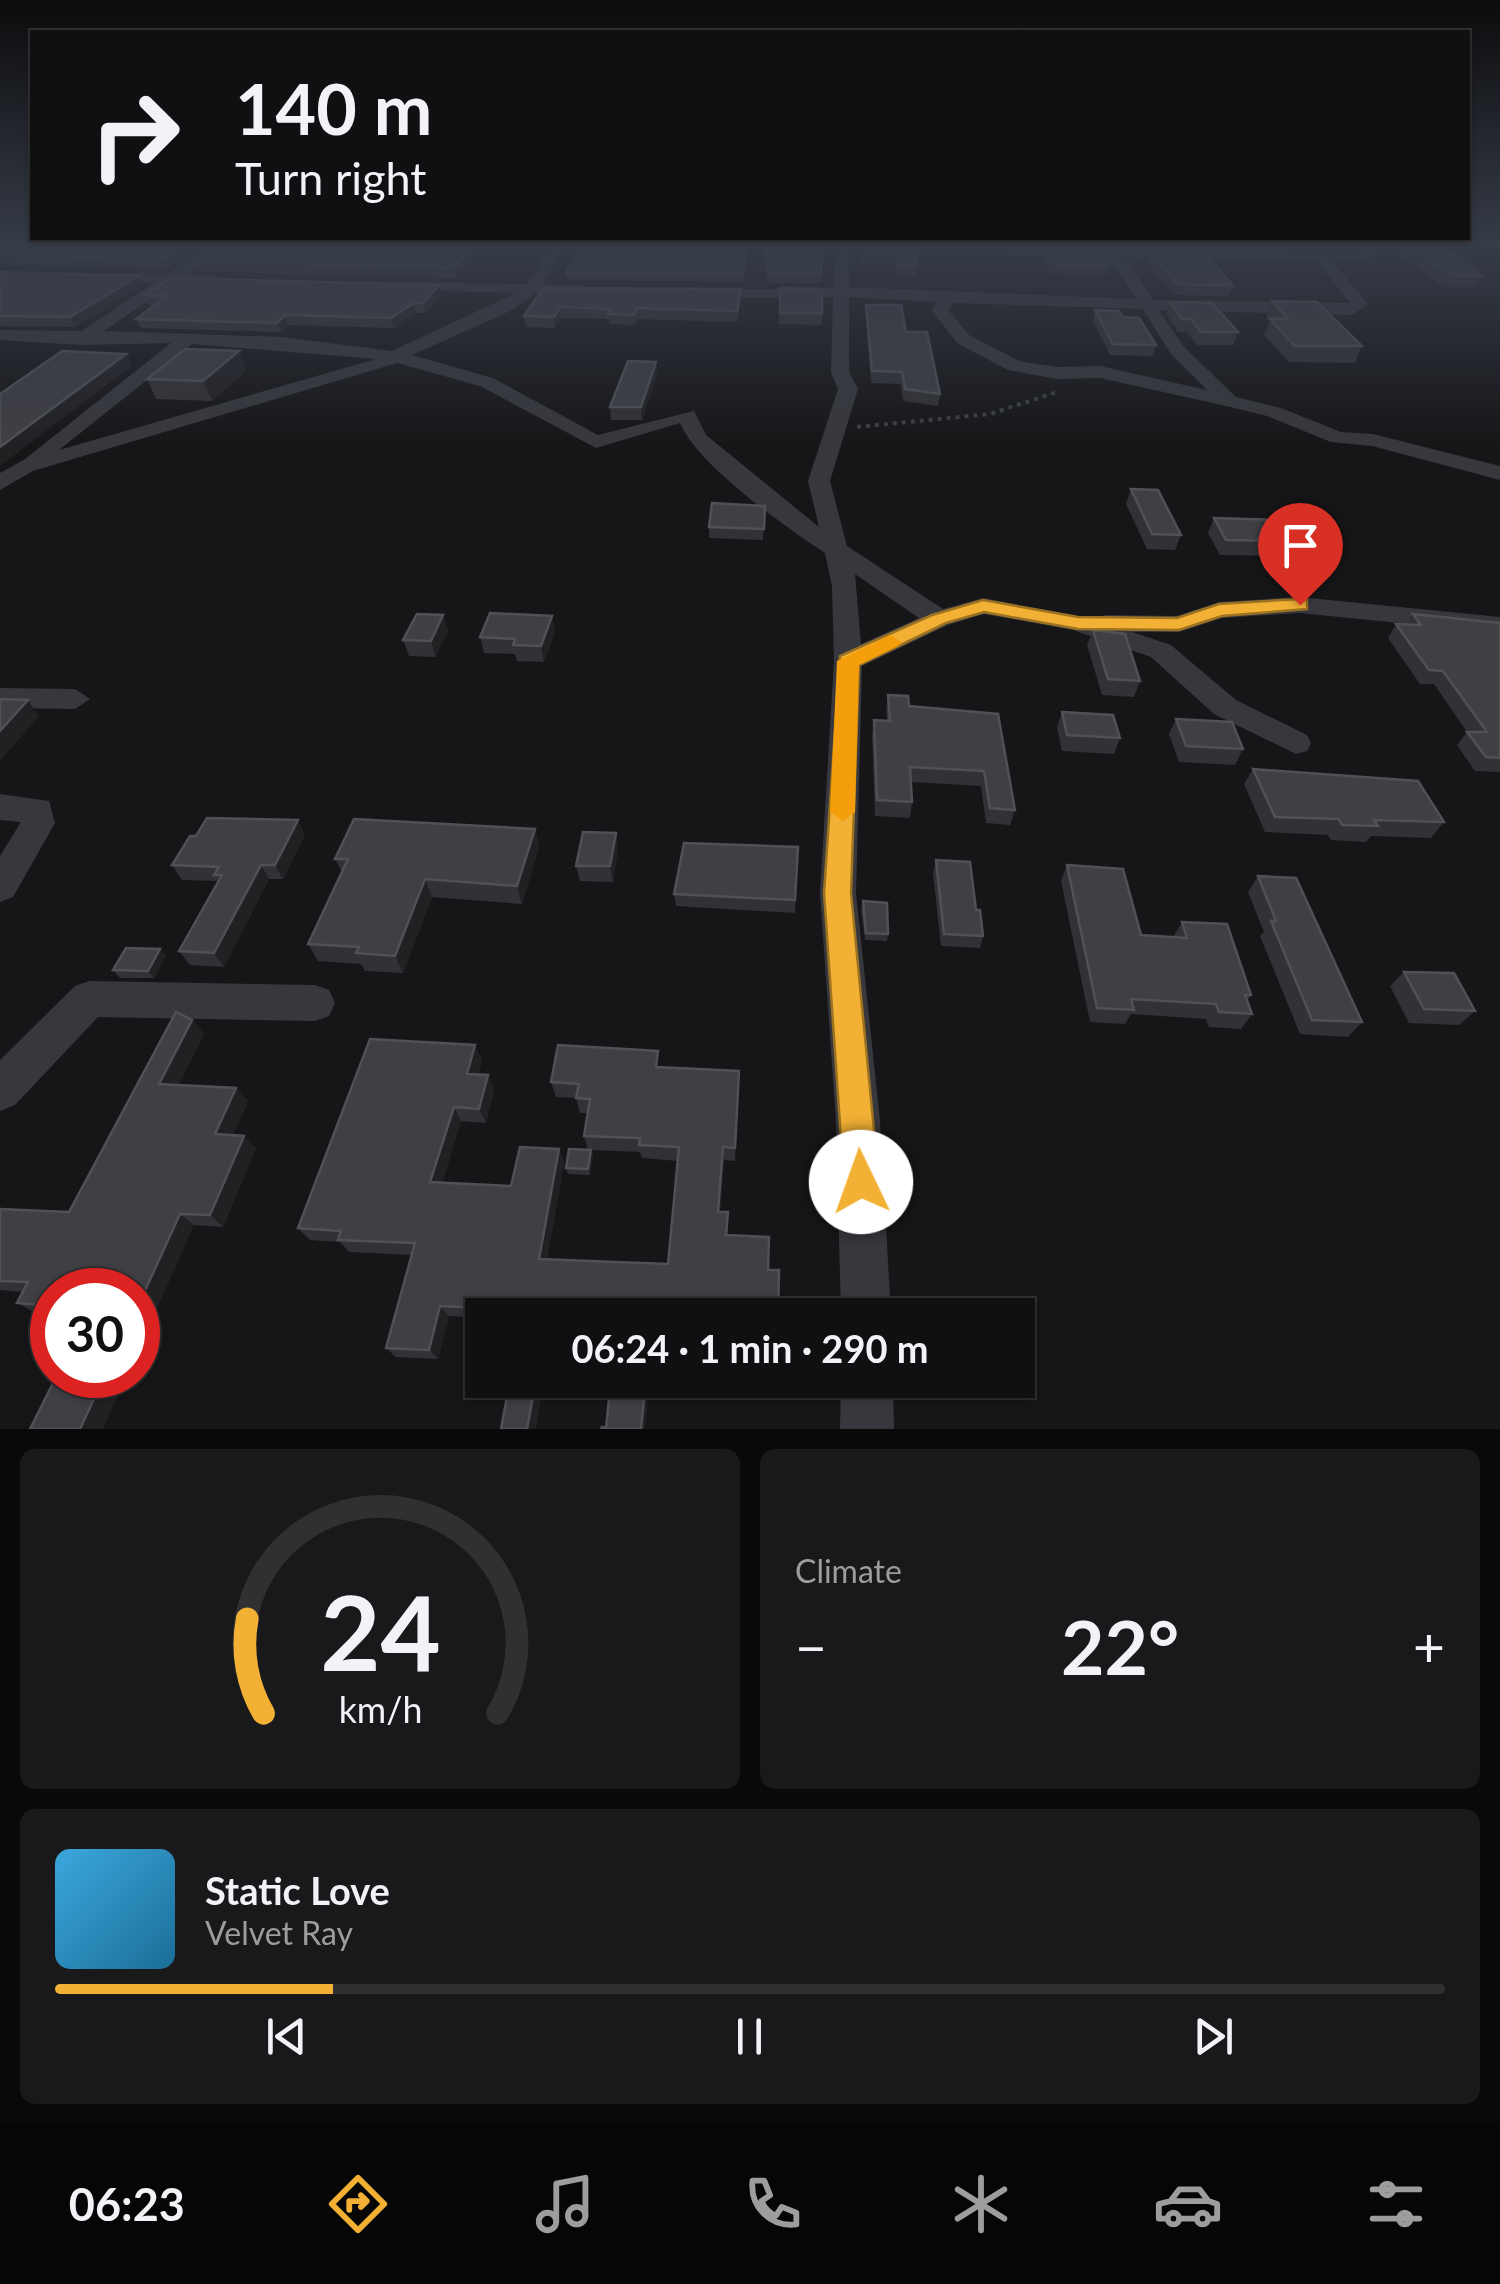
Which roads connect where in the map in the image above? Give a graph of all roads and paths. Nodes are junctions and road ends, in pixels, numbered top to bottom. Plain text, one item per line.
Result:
1 (119, 313) edge
2 (493, 313) edge
3 (840, 313) edge
4 (942, 313) edge
5 (1151, 313) edge
6 (0, 335) edge
7 (83, 337) junction
8 (186, 340) junction
9 (56, 356) edge
10 (393, 358) junction
11 (1100, 372) junction
12 (1230, 401) junction
13 (836, 428) junction
14 (25, 466) junction
15 (1500, 473) edge
16 (0, 482) edge
17 (834, 546) junction
18 (939, 619) junction
19 (1078, 623) junction
20 (1500, 625) edge
21 (848, 661) junction
22 (0, 698) edge
23 (76, 699) dead end
24 (1296, 743) dead end
25 (0, 807) edge
26 (0, 887) edge
27 (315, 1003) dead end
28 (0, 1090) edge
29 (865, 1298) edge
30 (867, 1398) edge
31 (867, 1429) edge

1 - 7 street
2 - 10 street
3 - 13 street
4 - 11 street
5 - 12 street
6 - 7 street
7 - 8 street
7 - 9 street
8 - 10 street
8 - 14 street
10 - 14 street
10 - 17 street
11 - 12 street
11 - 13 path
12 - 15 street
13 - 17 street
14 - 16 street
17 - 18 street
17 - 21 street
18 - 19 street
18 - 21 street
19 - 20 street
19 - 24 street
21 - 29 street
22 - 23 street
25 - 26 street
27 - 28 street
30 - 31 street

